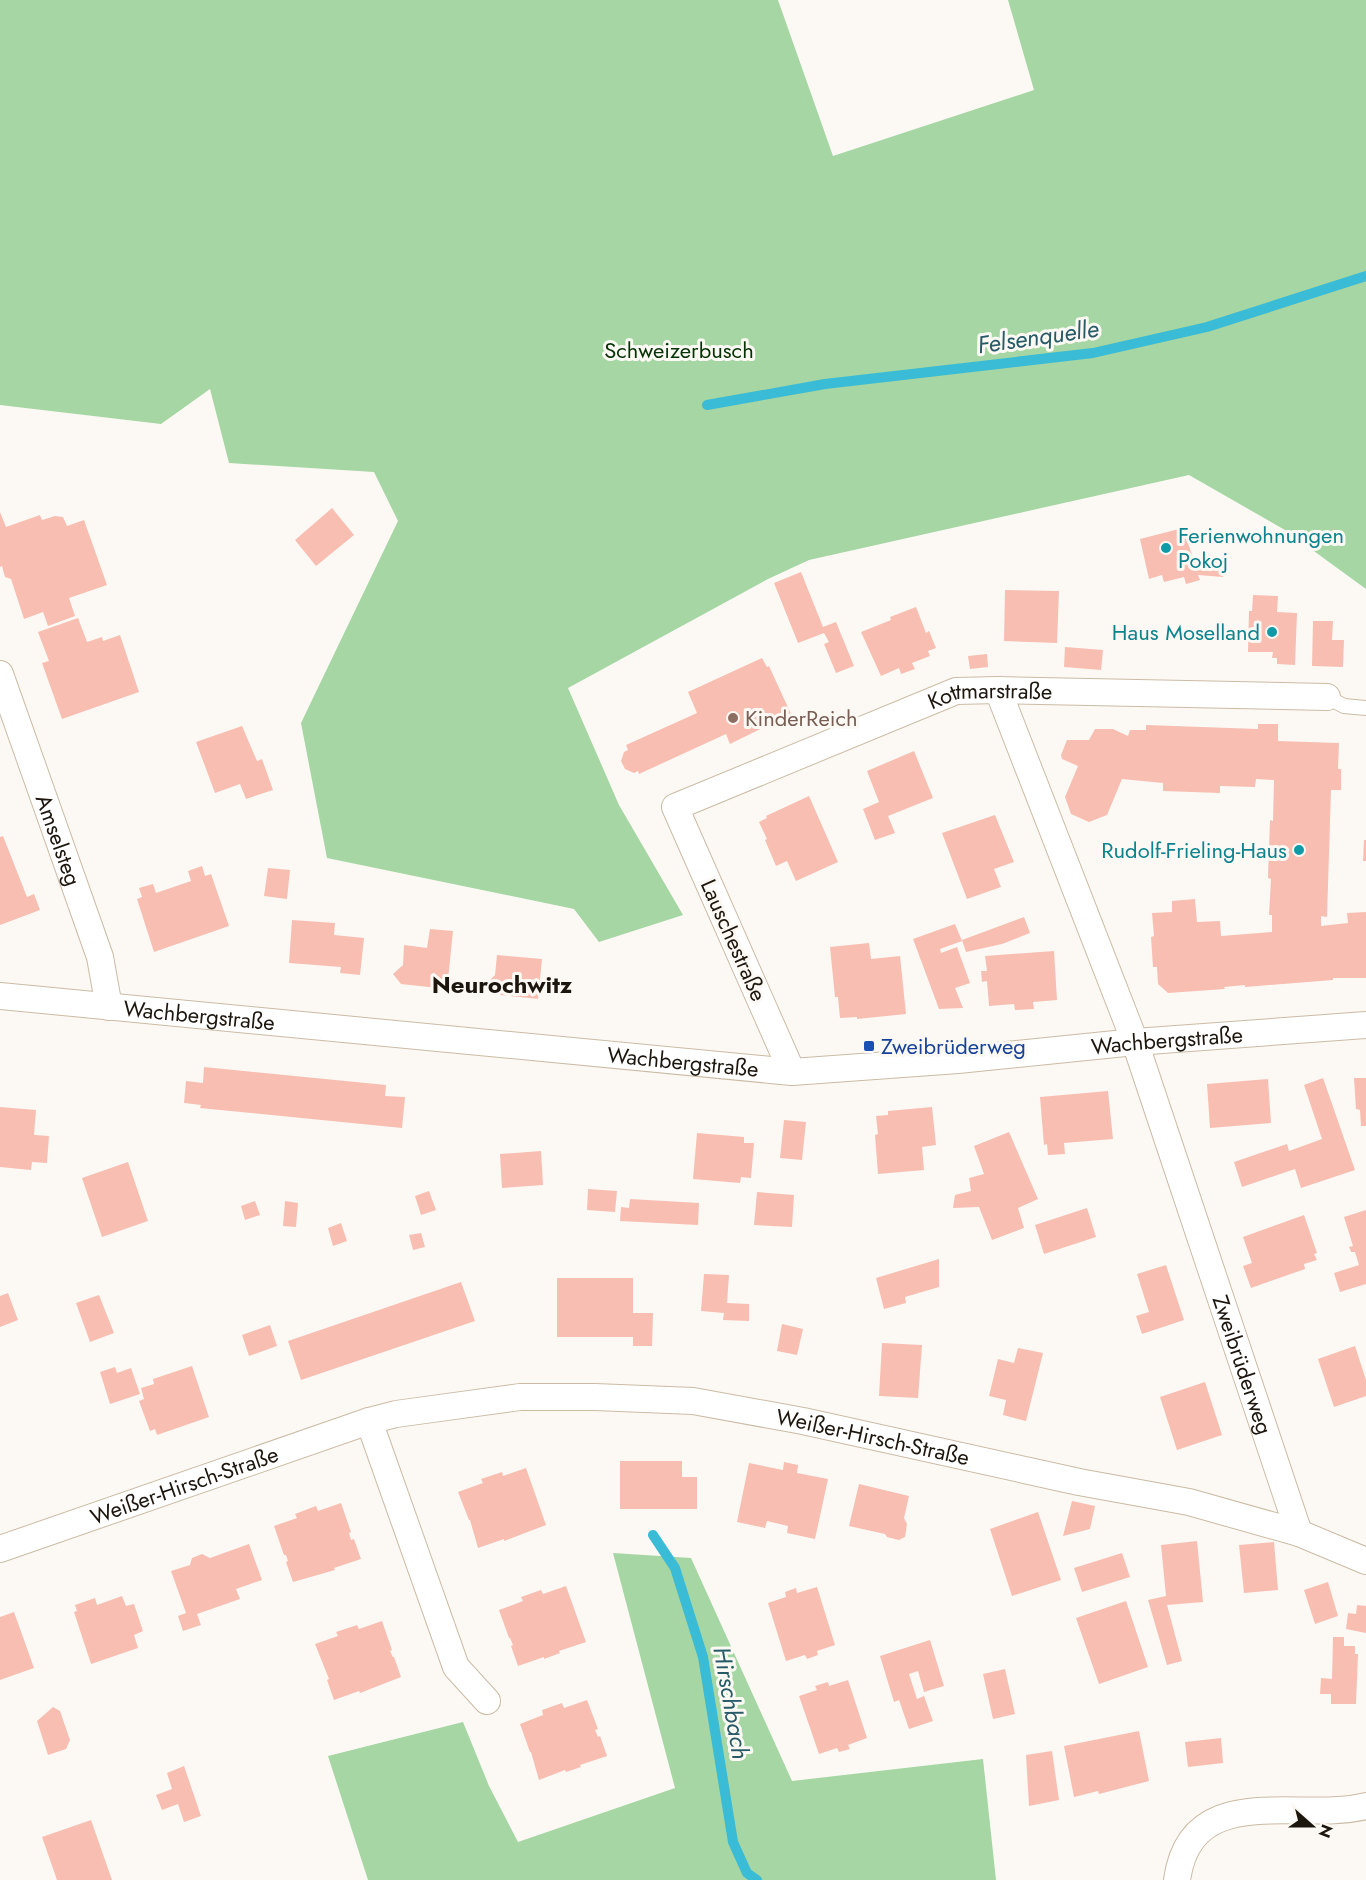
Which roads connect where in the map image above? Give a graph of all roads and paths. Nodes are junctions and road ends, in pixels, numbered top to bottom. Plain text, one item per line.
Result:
1 (0, 674) edge
2 (998, 690) junction
3 (1327, 697) joint
4 (1366, 708) edge
5 (675, 807) joint
6 (0, 996) edge
7 (109, 1007) junction
8 (1366, 1025) edge
9 (1135, 1042) junction
10 (792, 1072) junction
11 (369, 1421) junction
12 (1299, 1533) junction
13 (0, 1550) edge
14 (1366, 1561) edge
15 (487, 1701) dead end
16 (1366, 1806) edge
17 (1177, 1880) edge

1 - 7 street, Amselsteg
2 - 3 street, Kottmarstraße
2 - 5 street, Kottmarstraße
2 - 9 street, Zweibrüderweg
3 - 4 lane
5 - 10 street, Lauschestraße
6 - 7 street, Wachbergstraße
7 - 10 street, Wachbergstraße
8 - 9 street, Wachbergstraße
9 - 10 street, Wachbergstraße
9 - 12 street, Zweibrüderweg
11 - 12 street, Weißer-Hirsch-Straße
11 - 13 street, Weißer-Hirsch-Straße
11 - 15 street
12 - 14 street, Weißer-Hirsch-Straße
16 - 17 street

